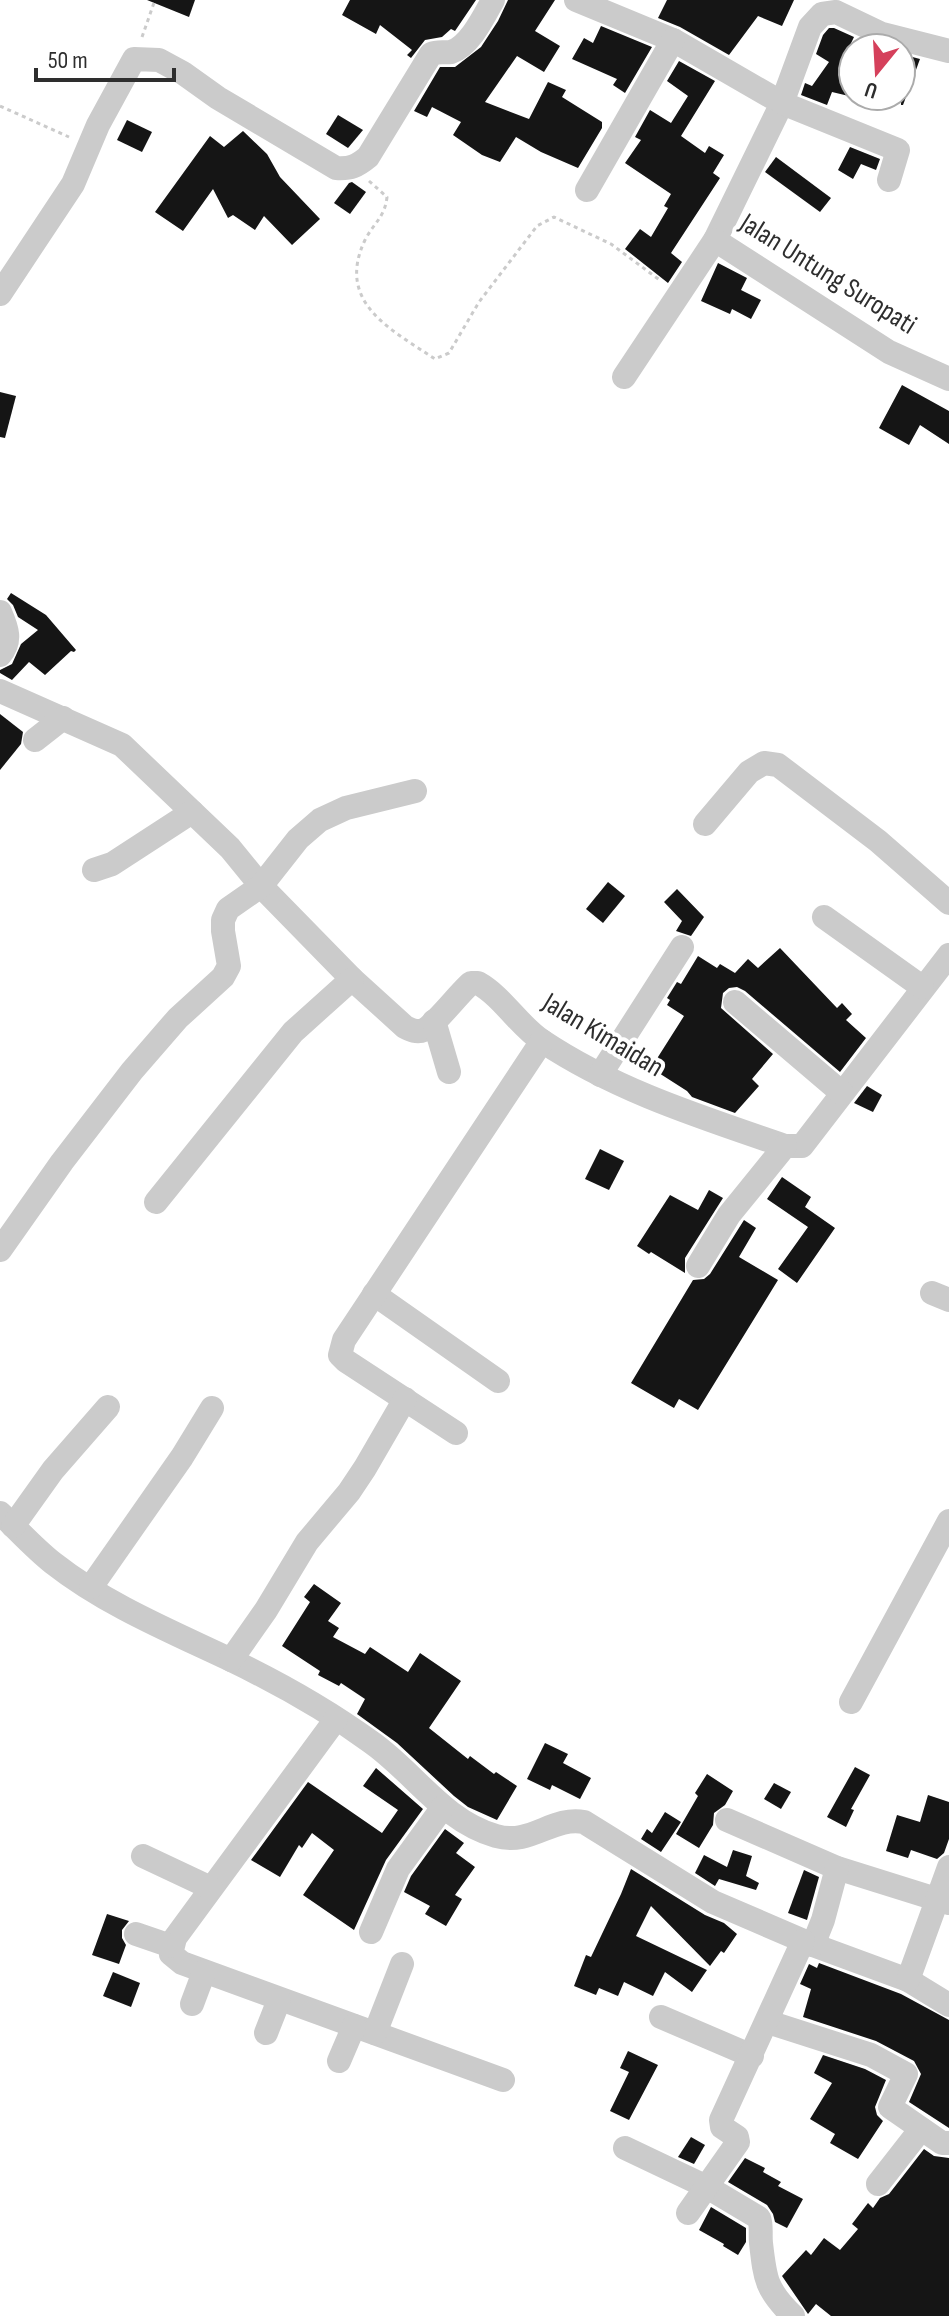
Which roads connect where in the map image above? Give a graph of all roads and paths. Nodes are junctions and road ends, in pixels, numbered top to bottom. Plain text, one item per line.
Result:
1 (155, 0) edge
2 (493, 0) edge
3 (576, 0) edge
4 (673, 40) junction
5 (949, 51) edge
6 (134, 59) junction
7 (782, 103) junction
8 (0, 106) edge
9 (90, 145) junction
10 (356, 167) junction
11 (889, 180) dead end
12 (587, 190) dead end
13 (715, 240) junction
14 (0, 294) edge
15 (678, 296) junction
16 (624, 377) dead end
17 (949, 379) edge
18 (0, 612) edge
19 (0, 655) edge
20 (0, 691) edge
21 (63, 718) junction
22 (35, 740) dead end
23 (415, 791) dead end
24 (192, 812) junction
25 (705, 824) dead end
26 (94, 870) dead end
27 (261, 886) junction
28 (949, 903) edge
29 (824, 917) dead end
30 (682, 947) dead end
31 (949, 955) edge
32 (352, 979) junction
33 (922, 987) junction
34 (735, 1002) dead end
35 (434, 1021) junction
36 (542, 1041) junction
37 (449, 1072) dead end
38 (600, 1075) junction
39 (842, 1093) junction
40 (785, 1146) junction
41 (156, 1202) dead end
42 (0, 1250) edge
43 (698, 1266) dead end
44 (374, 1294) junction
45 (498, 1381) dead end
46 (405, 1399) junction
47 (108, 1407) dead end
48 (212, 1408) dead end
49 (456, 1433) dead end
50 (7, 1520) edge
51 (949, 1521) edge
52 (91, 1587) junction
53 (231, 1660) junction
54 (851, 1702) dead end
55 (336, 1719) junction
56 (443, 1807) junction
57 (727, 1820) dead end
58 (143, 1856) dead end
59 (949, 1867) edge
60 (837, 1868) junction
61 (211, 1888) junction
62 (942, 1901) edge
63 (371, 1932) dead end
64 (136, 1934) dead end
65 (808, 1943) junction
66 (171, 1946) junction
67 (402, 1964) dead end
68 (204, 1972) junction
69 (908, 1980) junction
70 (279, 2000) junction
71 (192, 2004) dead end
72 (949, 2005) edge
73 (661, 2017) dead end
74 (768, 2022) junction
75 (364, 2030) junction
76 (266, 2033) dead end
77 (752, 2056) junction
78 (339, 2061) dead end
79 (503, 2080) dead end
80 (921, 2129) junction
81 (949, 2143) edge
82 (625, 2148) dead end
83 (878, 2184) dead end
84 (707, 2187) junction
85 (688, 2213) dead end
86 (793, 2316) edge

1 - 6 path
2 - 10 street
3 - 4 street
4 - 7 street
4 - 12 street
5 - 7 street, Jalan Untung Suropati
6 - 9 street
6 - 10 street
7 - 11 street
7 - 13 street, Jalan Untung Suropati
8 - 9 path
9 - 14 street
10 - 15 path
13 - 15 street
13 - 17 street, Jalan Untung Suropati
15 - 16 street
18 - 19 street
20 - 21 street
21 - 22 street
21 - 24 street
23 - 27 street
24 - 26 street
24 - 27 street
25 - 28 street
27 - 32 street
27 - 42 street
29 - 33 street
30 - 38 street
31 - 33 street
32 - 35 street
32 - 41 street
33 - 39 street
34 - 39 street
35 - 36 street, Jalan Kimaidan
35 - 37 street
36 - 38 street, Jalan Kimaidan
36 - 44 street
38 - 40 street, Jalan Kimaidan
39 - 40 street
40 - 43 street
44 - 45 street
44 - 46 street
46 - 49 street
46 - 53 street
47 - 50 street
48 - 52 street
50 - 52 street
51 - 54 street
52 - 53 street
53 - 55 street
55 - 56 street
55 - 61 street
56 - 63 street
56 - 65 street
57 - 60 street
58 - 61 street
59 - 62 street
60 - 62 street
60 - 65 street
61 - 66 street
62 - 69 street
64 - 66 street
65 - 69 street
65 - 74 street
66 - 68 street
67 - 75 street
68 - 70 street
68 - 71 street
69 - 72 street
70 - 75 street
70 - 76 street
73 - 77 street
74 - 77 street
74 - 80 street
75 - 78 street
75 - 79 street
77 - 84 street
80 - 81 street
80 - 83 street
82 - 84 street
84 - 85 street
84 - 86 street

